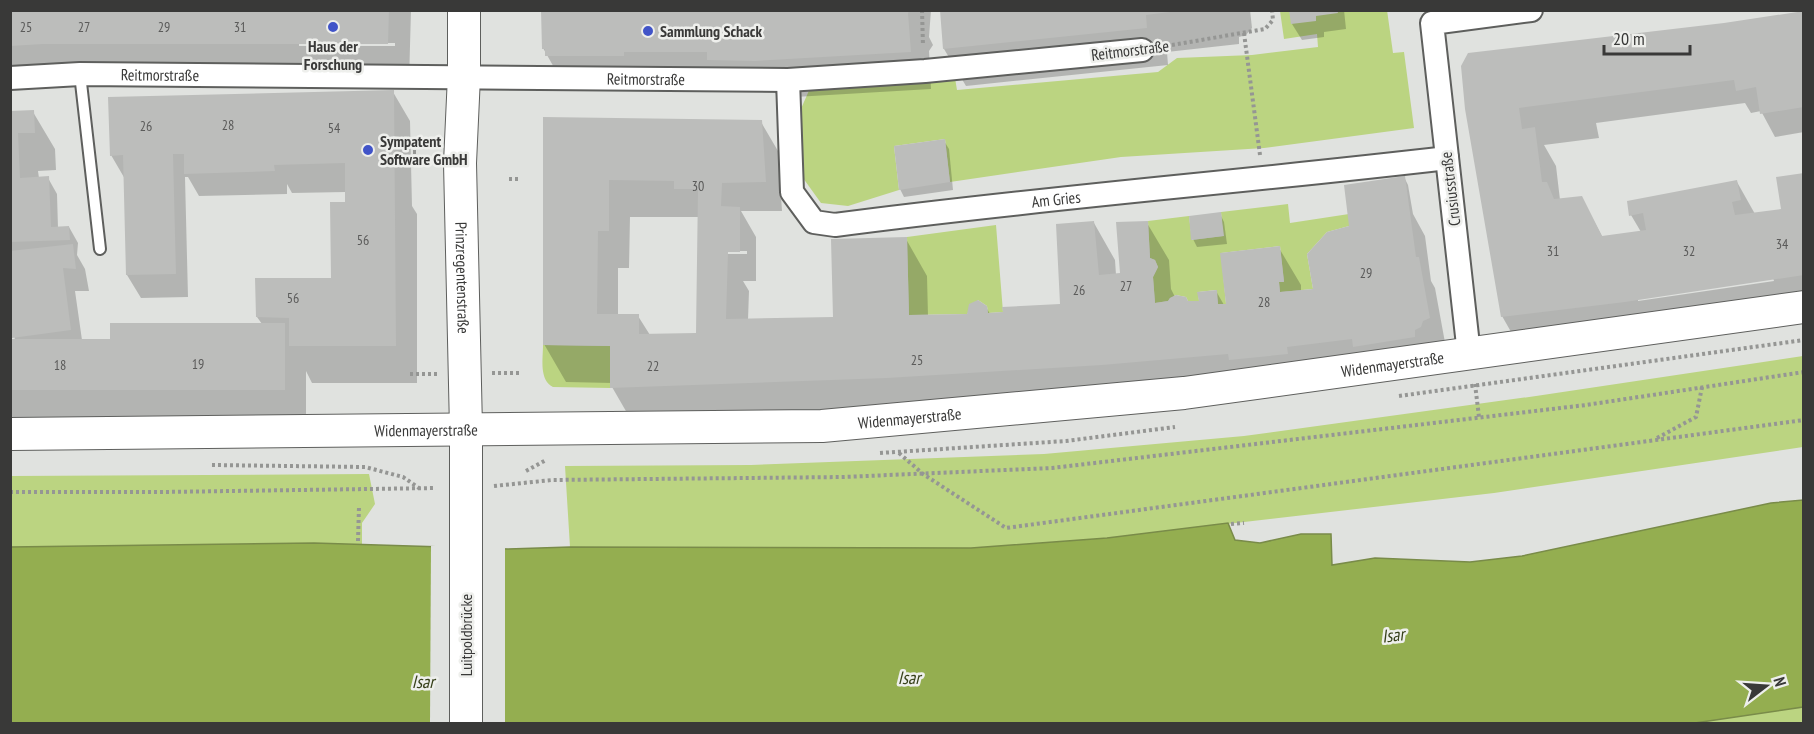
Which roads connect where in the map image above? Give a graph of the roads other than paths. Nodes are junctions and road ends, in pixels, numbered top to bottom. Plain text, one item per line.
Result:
1 (464, 10) edge
2 (1531, 10) edge
3 (1142, 50) road end
4 (80, 74) junction
5 (464, 76) junction
6 (10, 78) edge
7 (788, 80) junction
8 (1447, 158) junction
9 (100, 249) dead end
10 (1803, 307) edge
11 (1469, 354) junction
12 (465, 428) junction
13 (10, 435) edge
14 (465, 546) joint
15 (466, 723) edge

1 - 5 main road, Prinzregentenstraße
2 - 8 street, Crusiusstraße
3 - 7 street, Reitmorstraße
4 - 5 street, Reitmorstraße
4 - 6 street, Reitmorstraße
4 - 9 lane
5 - 7 street, Reitmorstraße
5 - 12 main road, Prinzregentenstraße
7 - 8 street, Am Gries
8 - 11 street, Crusiusstraße
10 - 11 main road, Widenmayerstraße
11 - 12 main road, Widenmayerstraße
12 - 13 main road, Widenmayerstraße
12 - 14 main road, Prinzregentenstraße
14 - 15 main road, Luitpoldbrücke

